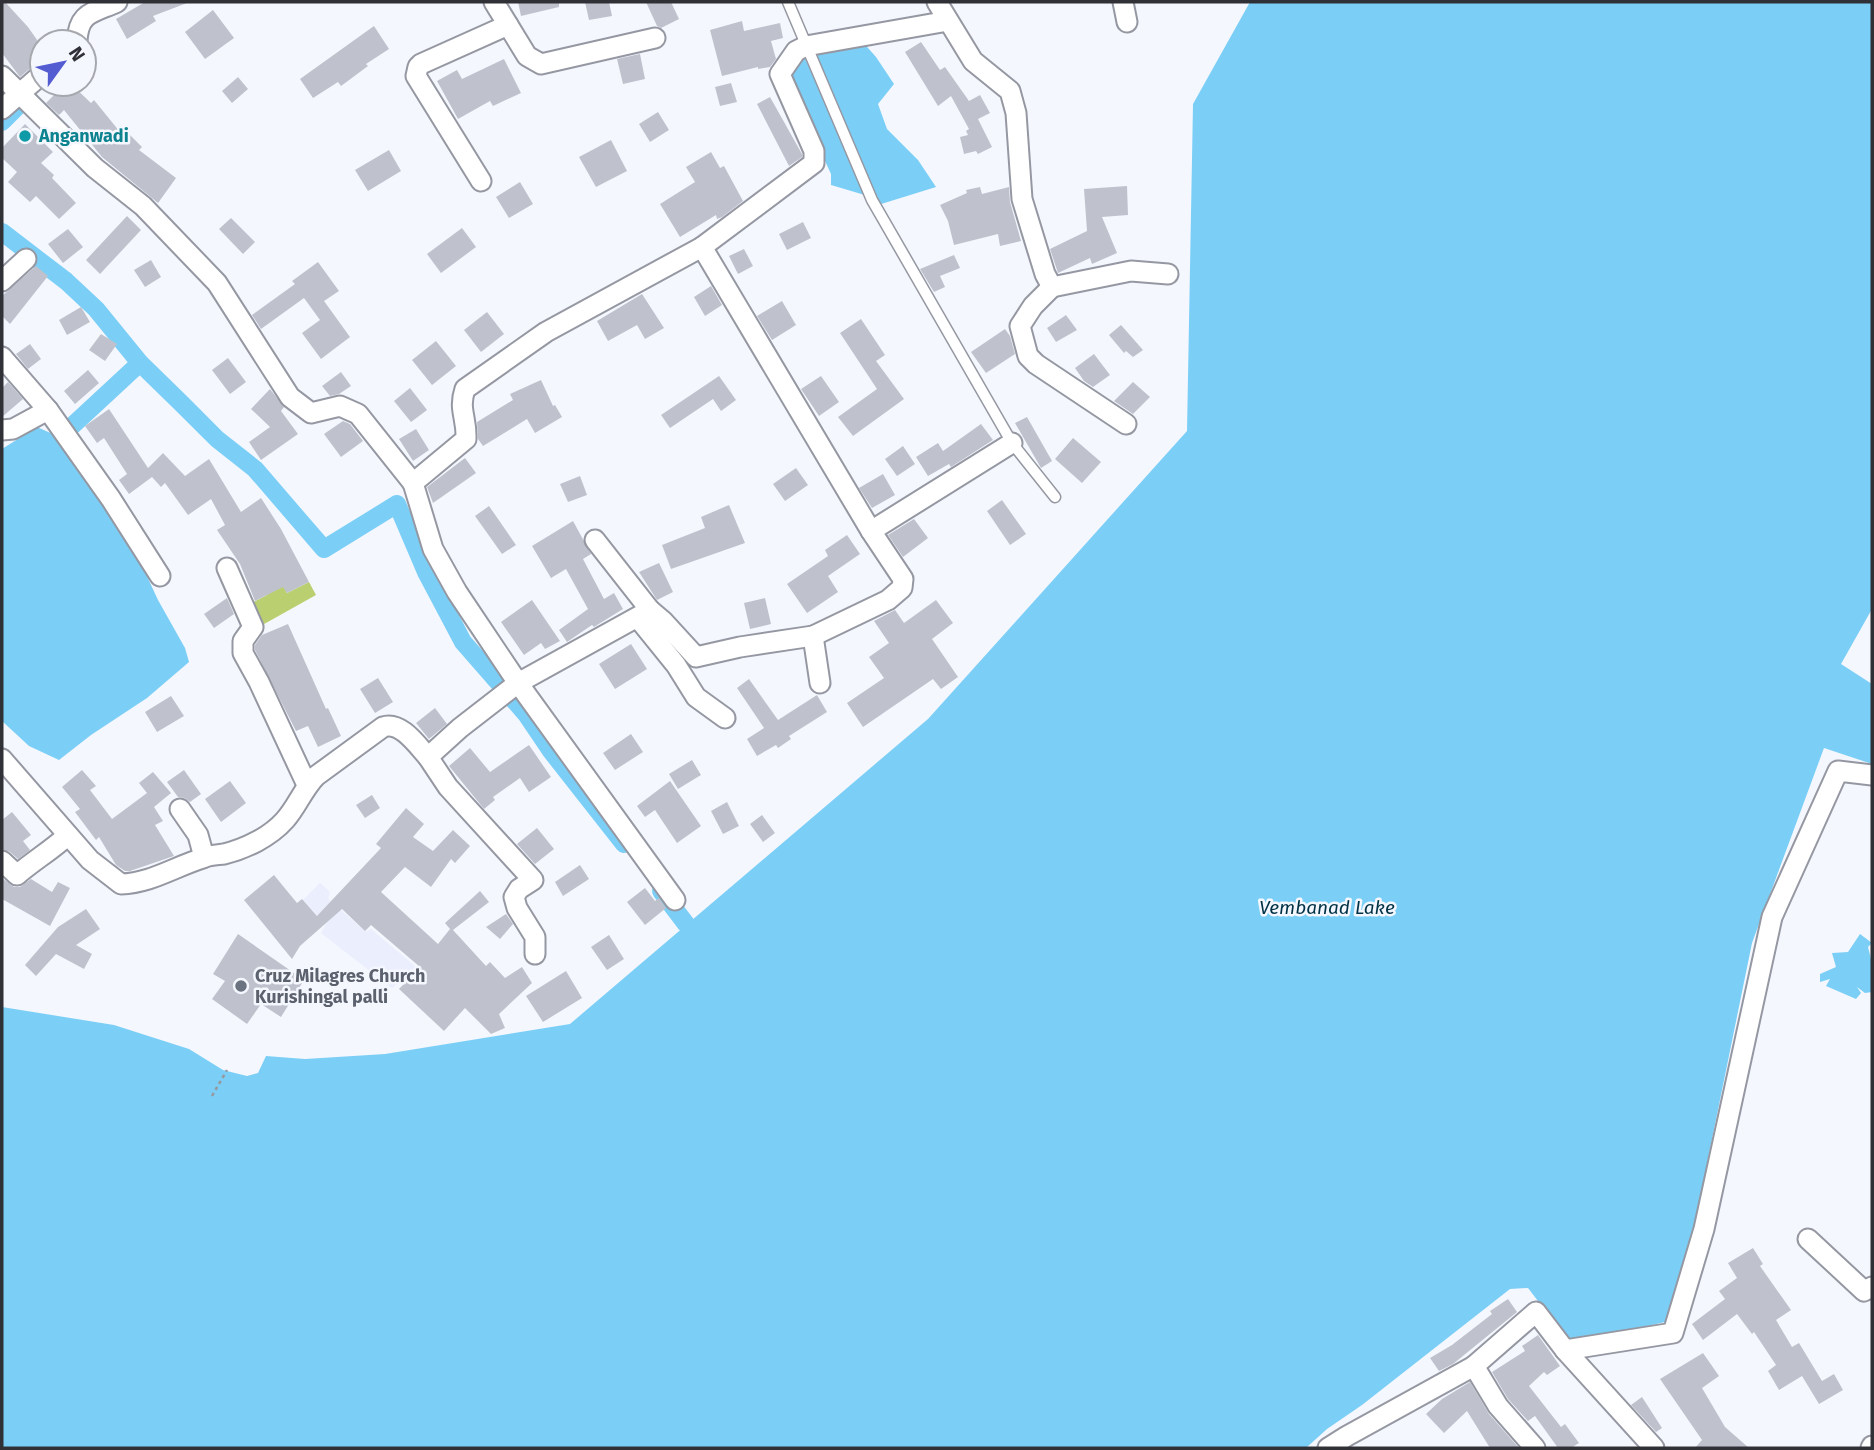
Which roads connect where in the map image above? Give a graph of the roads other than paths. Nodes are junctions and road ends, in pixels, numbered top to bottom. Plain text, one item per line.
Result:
1 (117, 2) edge
2 (494, 2) edge
3 (788, 2) edge
4 (937, 2) edge
5 (1123, 2) edge
6 (948, 21) junction
7 (1127, 22) dead end
8 (508, 25) junction
9 (78, 28) edge
10 (655, 38) dead end
11 (806, 46) junction
12 (2, 76) edge
13 (28, 87) edge
14 (21, 94) junction
15 (2, 109) edge
16 (481, 181) dead end
17 (702, 247) junction
18 (26, 259) dead end
19 (1168, 274) dead end
20 (2, 281) edge
21 (1052, 287) junction
22 (2, 357) edge
23 (55, 420) junction
24 (1126, 424) dead end
25 (2, 430) edge
26 (1012, 443) junction
27 (413, 483) junction
28 (1055, 497) dead end
29 (870, 531) junction
30 (594, 540) dead end
31 (228, 568) dead end
32 (160, 576) dead end
33 (644, 614) junction
34 (813, 636) junction
35 (820, 683) dead end
36 (511, 688) junction
37 (725, 718) dead end
38 (429, 757) junction
39 (2, 759) edge
40 (1872, 775) edge
41 (307, 785) junction
42 (180, 809) dead end
43 (68, 835) junction
44 (204, 857) junction
45 (2, 861) edge
46 (675, 900) dead end
47 (535, 954) dead end
48 (1808, 1239) dead end
49 (1872, 1287) edge
50 (1565, 1350) junction
51 (1474, 1366) junction
52 (1328, 1448) edge
53 (1535, 1448) edge
54 (1654, 1448) edge

1 - 9 street
2 - 8 street
3 - 11 lane
4 - 6 street
5 - 7 street
6 - 11 street
6 - 21 street
8 - 10 street
8 - 16 street
11 - 17 street
11 - 26 lane
12 - 14 street
13 - 14 street
14 - 15 street
14 - 27 street
17 - 27 street
17 - 29 street
18 - 20 street
19 - 21 street
21 - 24 street
22 - 23 street
23 - 25 street
23 - 32 street
26 - 28 lane
26 - 29 street
27 - 36 street
29 - 34 street
30 - 33 street
31 - 41 street
33 - 34 street
33 - 36 street
33 - 37 street
34 - 35 street
36 - 38 street
36 - 46 street
38 - 41 street
38 - 47 street
39 - 43 street
40 - 50 street
41 - 44 street
42 - 44 street
43 - 44 street
43 - 45 street
48 - 49 street
50 - 51 street
50 - 54 street
51 - 52 street
51 - 53 street

